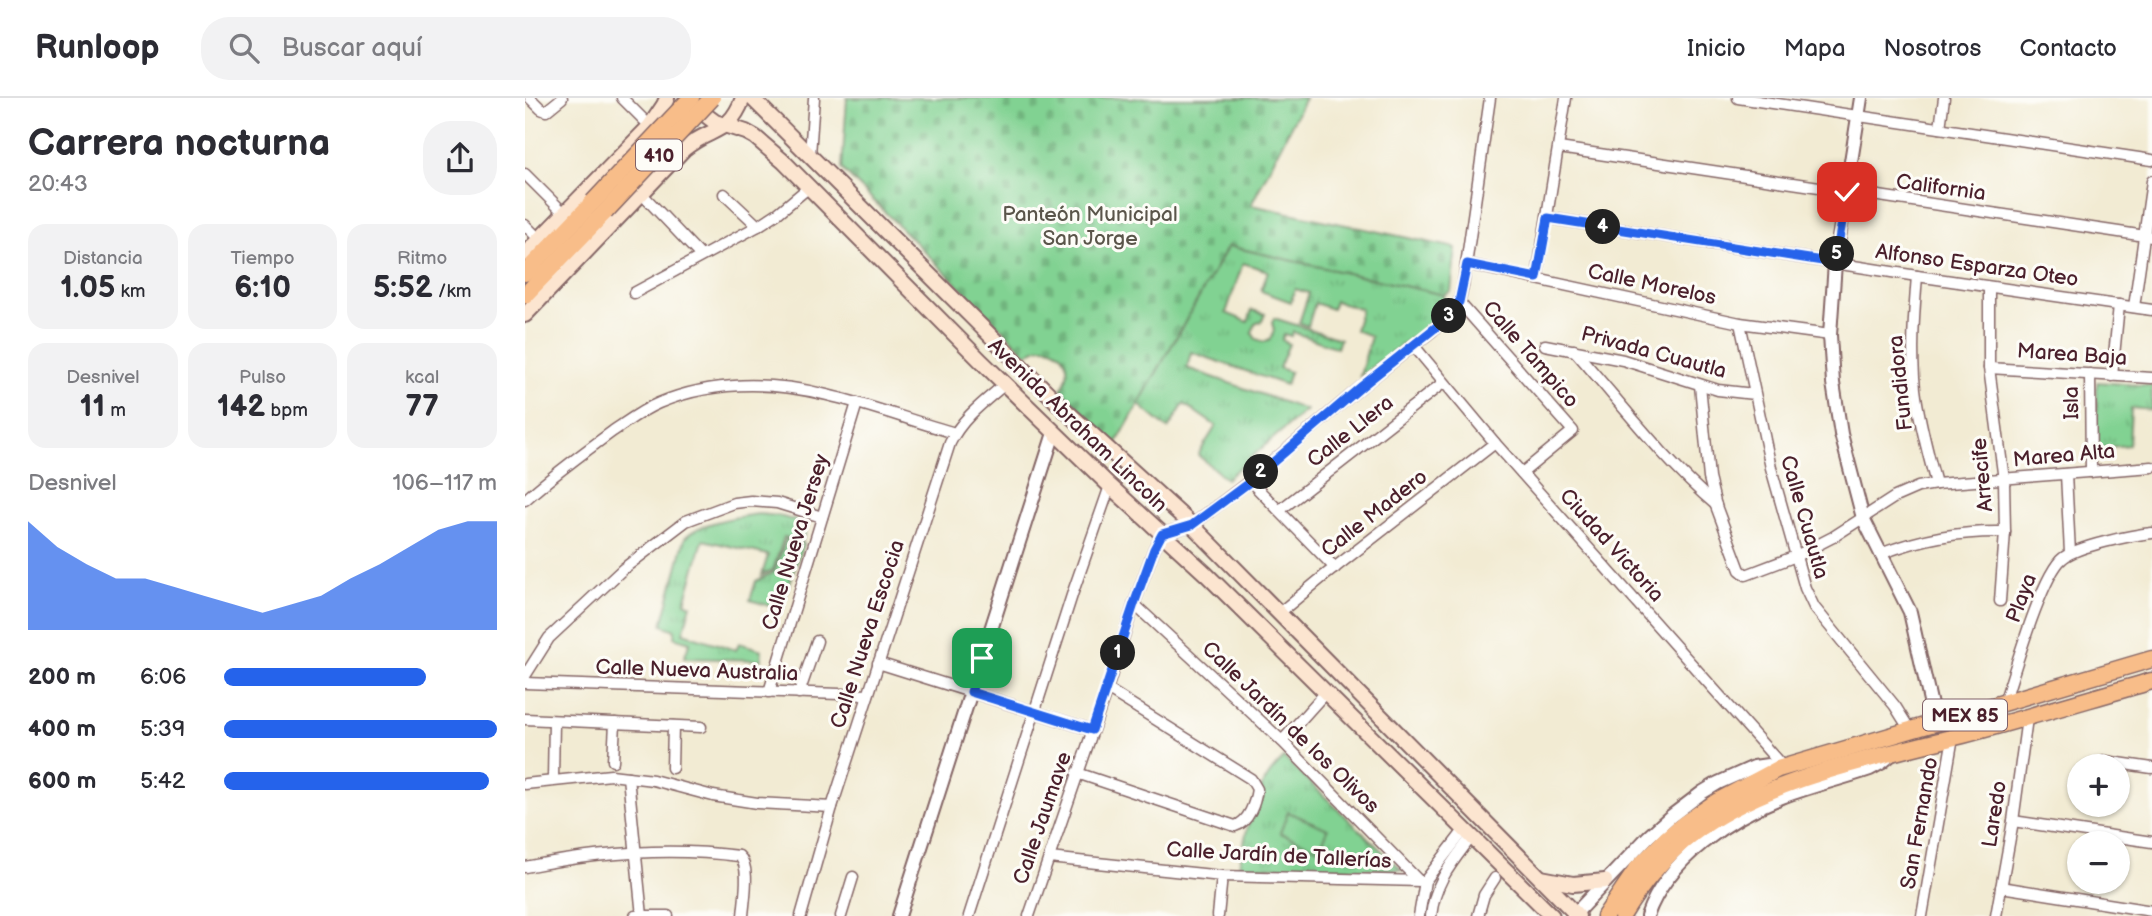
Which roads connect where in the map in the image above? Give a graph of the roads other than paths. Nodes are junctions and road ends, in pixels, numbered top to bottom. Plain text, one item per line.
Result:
1 (530, 98) edge
2 (562, 98) edge
3 (622, 98) edge
4 (667, 98) edge
5 (689, 98) edge
6 (712, 98) edge
7 (743, 98) edge
8 (752, 98) edge
9 (814, 98) edge
10 (1490, 98) edge
11 (1566, 98) edge
12 (1738, 98) edge
13 (1861, 98) edge
14 (1944, 98) edge
15 (1783, 101) edge
16 (1858, 116) junction
17 (725, 127) junction
18 (1940, 128) junction
19 (647, 129) junction
20 (1559, 148) junction
21 (622, 155) junction
22 (810, 155) junction
23 (2152, 160) edge
24 (672, 161) junction
25 (525, 174) edge
26 (653, 180) junction
27 (2152, 181) edge
28 (808, 188) junction
29 (1847, 192) junction
30 (641, 193) junction
31 (724, 194) dead end
32 (599, 207) junction
33 (565, 214) junction
34 (1548, 218) junction
35 (525, 225) edge
36 (758, 226) junction
37 (2148, 236) edge
38 (539, 239) junction
39 (525, 254) edge
40 (701, 256) junction
41 (1835, 263) junction
42 (1467, 264) junction
43 (1917, 276) junction
44 (1537, 278) junction
45 (1989, 287) junction
46 (527, 288) edge
47 (634, 293) dead end
48 (1459, 302) junction
49 (2119, 304) junction
50 (2134, 307) junction
51 (2152, 310) edge
52 (525, 315) edge
53 (1740, 323) junction
54 (1830, 334) junction
55 (1545, 345) dead end
56 (1414, 346) junction
57 (1574, 350) junction
58 (1989, 368) junction
59 (2090, 374) junction
60 (2112, 376) junction
61 (2152, 379) edge
62 (1443, 383) junction
63 (1005, 384) junction
64 (1700, 385) junction
65 (1754, 394) junction
66 (857, 403) junction
67 (955, 433) junction
68 (1057, 436) junction
69 (1495, 443) junction
70 (2152, 467) edge
71 (2091, 472) junction
72 (1522, 473) junction
73 (2066, 474) junction
74 (2004, 480) junction
75 (1251, 481) junction
76 (1936, 484) junction
77 (1109, 486) junction
78 (525, 500) edge
79 (1716, 506) junction
80 (1280, 510) junction
81 (822, 517) junction
82 (1863, 519) junction
83 (1192, 525) junction
84 (2005, 532) junction
85 (2152, 533) edge
86 (1162, 534) junction
87 (2070, 553) junction
88 (1880, 554) junction
89 (1795, 556) junction
90 (1335, 568) junction
91 (2000, 601) dead end
92 (1134, 604) junction
93 (1278, 614) junction
94 (817, 641) dead end
95 (2152, 659) edge
96 (878, 663) junction
97 (525, 676) edge
98 (525, 683) edge
99 (2149, 683) edge
100 (1107, 689) junction
101 (769, 692) junction
102 (1326, 692) junction
103 (799, 693) junction
104 (975, 694) junction
105 (868, 695) junction
106 (2004, 703) junction
107 (1034, 712) junction
108 (2027, 718) junction
109 (525, 719) edge
110 (554, 721) junction
111 (615, 723) junction
112 (1935, 723) junction
113 (673, 726) junction
114 (701, 727) dead end
115 (1092, 730) junction
116 (1910, 730) junction
117 (1953, 737) junction
118 (1282, 741) junction
119 (1892, 753) junction
120 (613, 761) dead end
121 (2130, 765) edge
122 (672, 768) dead end
123 (2152, 768) edge
124 (1781, 769) junction
125 (1077, 774) junction
126 (628, 777) junction
127 (553, 780) junction
128 (525, 784) edge
129 (832, 807) junction
130 (2013, 821) junction
131 (1688, 829) junction
132 (1468, 833) junction
133 (2152, 842) edge
134 (635, 853) junction
135 (1049, 858) junction
136 (1439, 861) junction
137 (525, 867) edge
138 (1447, 869) junction
139 (1222, 876) junction
140 (853, 877) dead end
141 (1495, 878) dead end
142 (1541, 878) junction
143 (1422, 881) junction
144 (1605, 881) junction
145 (2001, 887) junction
146 (1527, 893) junction
147 (1420, 903) junction
148 (1431, 911) edge
149 (2152, 911) edge
150 (1575, 915) edge
151 (635, 916) edge
152 (642, 916) edge
153 (668, 916) edge
154 (743, 916) edge
155 (801, 916) edge
156 (842, 916) edge
157 (899, 916) edge
158 (908, 916) edge
159 (969, 916) edge
160 (1029, 916) edge
161 (1218, 916) edge
162 (1419, 916) edge
163 (1478, 916) edge
164 (1541, 916) edge
165 (1552, 916) edge
166 (1605, 916) edge
167 (1622, 916) edge
168 (1647, 916) edge
169 (1922, 916) edge
170 (1996, 916) edge

1 - 2 street
3 - 19 street
4 - 19 main road
5 - 17 main road, Avenida Abraham Lincoln
5 - 32 main road, 410, bridge
6 - 32 main road, 410, bridge
7 - 17 main road
8 - 22 main road
9 - 22 street
10 - 42 street
11 - 20 street
12 - 15 street
13 - 16 street
14 - 18 street
15 - 16 street
16 - 18 street
16 - 29 street
17 - 24 main road
17 - 28 main road, Avenida Abraham Lincoln
18 - 23 street
19 - 21 main road
19 - 24 main road
20 - 29 street, California
20 - 34 street
21 - 26 main road
21 - 33 main road
22 - 83 main road
24 - 26 main road
25 - 33 street
26 - 30 main road
27 - 37 street
28 - 36 street
28 - 63 main road, Avenida Abraham Lincoln
29 - 37 street, California
29 - 41 street
30 - 40 street
30 - 52 main road
31 - 36 street
32 - 46 main road, 410
33 - 38 main road
34 - 41 street, Alfonso Esparza Oteo
34 - 44 street
35 - 38 street
36 - 40 street
37 - 50 street
38 - 39 main road
40 - 47 street
41 - 43 street, Alfonso Esparza Oteo
41 - 54 street
42 - 44 street, Calle Morelos
42 - 48 street
43 - 45 street, Alfonso Esparza Oteo
43 - 76 street, Fundidora
44 - 53 street, Calle Morelos
45 - 49 street, Alfonso Esparza Oteo
45 - 58 street, Arrecife
48 - 56 street
48 - 72 street, Calle Tampico
49 - 50 street, Alfonso Esparza Oteo
49 - 60 street, Isla
50 - 51 street, Alfonso Esparza Oteo
53 - 54 street, Calle Morelos
53 - 65 street, Calle Cuautla
54 - 82 street
55 - 57 street, Privada Cuautla
56 - 62 street, Ciudad Victoria
56 - 75 street
57 - 64 street, Privada Cuautla
57 - 79 street
58 - 59 street, Marea Baja
58 - 74 street, Arrecife
59 - 60 street, Marea Baja
59 - 71 street, Isla
60 - 61 street, Marea Baja
62 - 69 street, Ciudad Victoria
62 - 80 street, Calle Llera
63 - 67 street, Calle Nueva Escocia
63 - 68 main road, Avenida Abraham Lincoln
64 - 65 street, Privada Cuautla
64 - 79 street
65 - 89 street, Calle Cuautla
66 - 67 street
66 - 78 street
66 - 81 street, Calle Nueva Jersey
67 - 96 street, Calle Nueva Escocia
68 - 77 main road, Avenida Abraham Lincoln
68 - 104 street
69 - 72 street, Ciudad Victoria
69 - 90 street, Calle Madero
70 - 71 street, Marea Alta
71 - 73 street, Marea Alta
72 - 124 street, Ciudad Victoria
73 - 74 street, Marea Alta
73 - 87 street
74 - 76 street, Marea Alta
74 - 84 street, Arrecife
75 - 80 street
75 - 83 street
76 - 82 street, Marea Alta
77 - 86 main road, Avenida Abraham Lincoln
77 - 107 street
79 - 89 street, Marea Alta
80 - 90 street
81 - 97 street
81 - 101 street, Calle Nueva Jersey
82 - 88 street
82 - 89 street, Marea Alta
83 - 86 street
83 - 93 main road
84 - 88 street, Arrecife
84 - 91 street
85 - 87 street
86 - 92 street, Calle Jaumave
86 - 102 main road, Avenida Abraham Lincoln
87 - 106 street, Playa
88 - 112 street
89 - 116 street, Calle Cuautla
90 - 93 street, Calle Madero
92 - 100 street, Calle Jaumave
92 - 118 street, Calle Jardín de los Olivos
93 - 142 main road
94 - 103 street
95 - 106 main road, MEX 85
96 - 104 street
96 - 105 street, Calle Nueva Escocia
98 - 101 street, Calle Nueva Australia
99 - 108 main road, MEX 85
100 - 115 street, Calle Jaumave
100 - 125 street
101 - 103 street, Calle Nueva Australia
102 - 118 street
102 - 132 main road, Avenida Abraham Lincoln
103 - 105 street, Calle Nueva Australia
104 - 107 street
104 - 157 street
104 - 158 street
105 - 129 street, Calle Nueva Escocia
106 - 112 main road, MEX 85
107 - 115 street
107 - 159 street
108 - 117 main road, MEX 85
108 - 130 street, Laredo
109 - 110 street
110 - 111 street
110 - 127 street
111 - 113 street
111 - 120 street
112 - 116 main road, MEX 85
113 - 114 street
113 - 122 street
115 - 125 street, Calle Jaumave
116 - 124 main road, MEX 85
117 - 119 main road, MEX 85
117 - 169 street, San Fernando
118 - 143 street, Calle Jardín de los Olivos
119 - 131 main road, MEX 85
119 - 168 street
121 - 123 street
124 - 131 main road, MEX 85
124 - 144 street
125 - 135 street, Calle Jaumave
126 - 127 street
126 - 129 street
126 - 134 street
127 - 128 street
129 - 155 street, Calle Nueva Escocia
130 - 133 street
130 - 145 street, Laredo
131 - 166 main road, MEX 85
131 - 167 main road, MEX 85
132 - 136 street
132 - 138 street
132 - 146 main road, Avenida Abraham Lincoln
134 - 137 street
134 - 152 street
134 - 154 street
135 - 139 street, Calle Jardín de Tallerías
135 - 160 street, Calle Jaumave
136 - 138 street
136 - 143 street
138 - 148 street
139 - 143 street, Calle Jardín de Tallerías
139 - 161 street
140 - 156 street
141 - 163 street
142 - 144 main road
142 - 150 main road
143 - 147 street
144 - 150 street
145 - 149 street
145 - 170 street, Laredo
146 - 164 main road
146 - 165 main road, Avenida Abraham Lincoln
147 - 148 street
147 - 162 street
151 - 152 street
152 - 153 street

